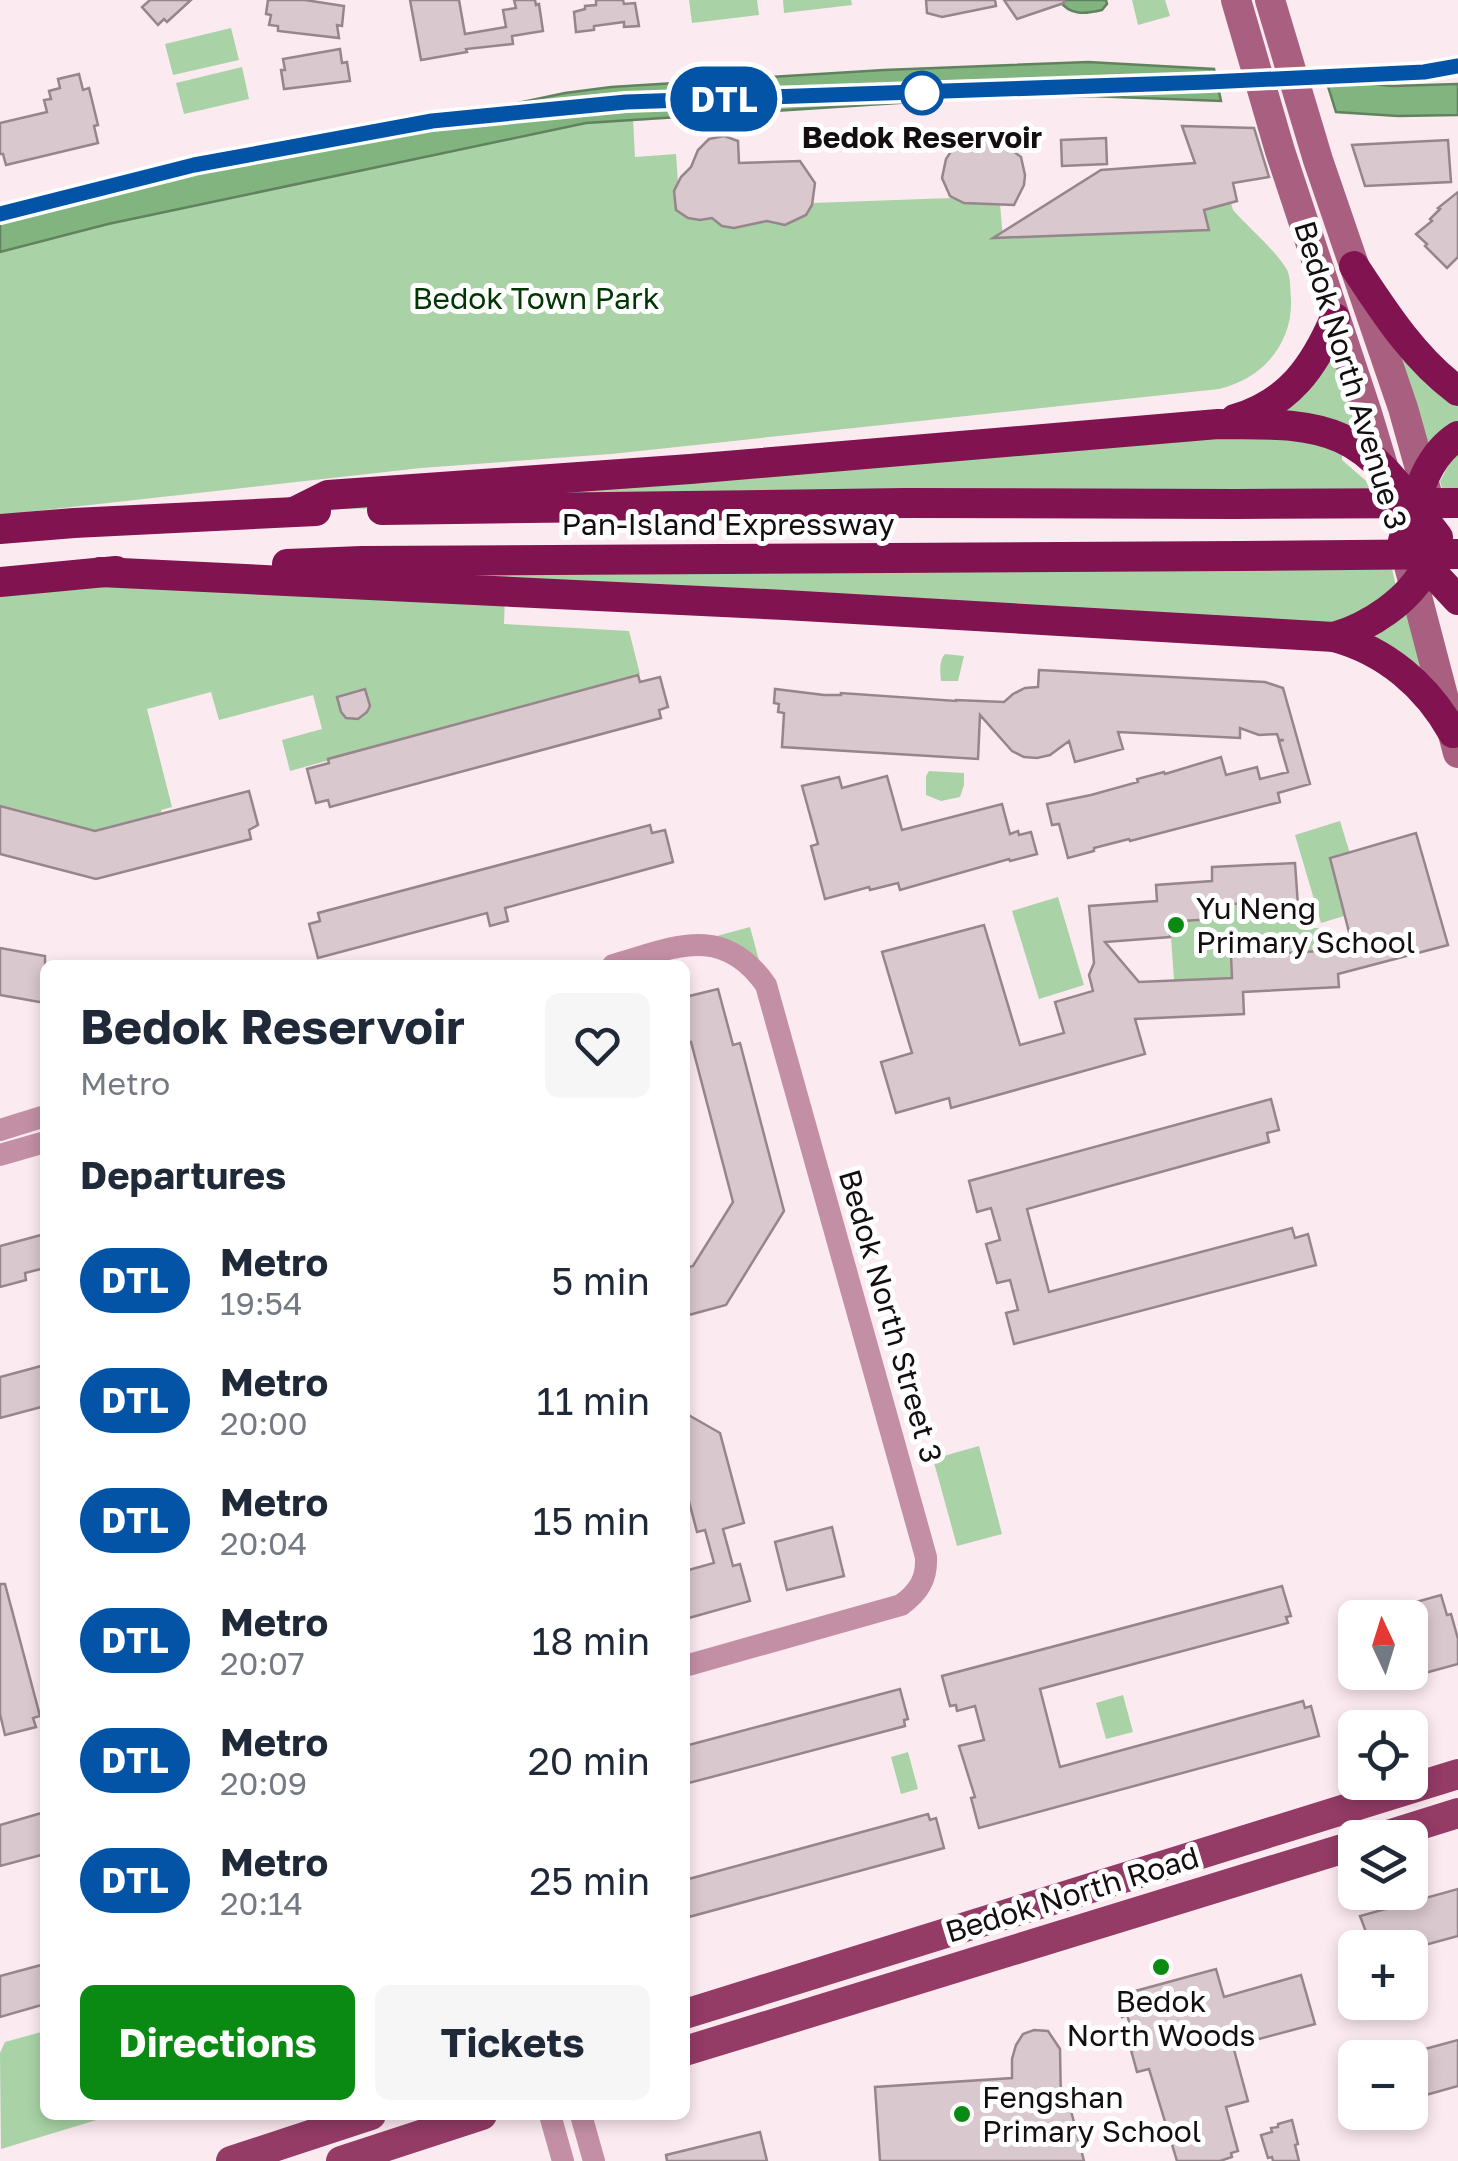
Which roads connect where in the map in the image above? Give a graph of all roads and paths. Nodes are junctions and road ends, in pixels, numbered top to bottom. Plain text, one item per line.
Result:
1 (1236, 0) edge
2 (1270, 0) edge
3 (1354, 266) junction
4 (1336, 318) junction
5 (1458, 390) edge
6 (1218, 424) junction
7 (1458, 436) edge
8 (1385, 473) junction
9 (1418, 493) junction
10 (1458, 503) edge
11 (296, 511) junction
12 (0, 529) edge
13 (1403, 541) junction
14 (1448, 546) edge
15 (100, 572) junction
16 (1420, 576) junction
17 (0, 582) edge
18 (1456, 604) edge
19 (1334, 637) junction
20 (1455, 743) edge
21 (631, 960) edge
22 (40, 1118) edge
23 (0, 1130) edge
24 (40, 1144) edge
25 (0, 1156) edge
26 (690, 1665) edge
27 (1458, 1774) edge
28 (1458, 1813) edge
29 (1428, 1822) edge
30 (1338, 1849) edge
31 (690, 2012) edge
32 (690, 2049) edge
33 (357, 2120) edge
34 (467, 2120) edge
35 (551, 2120) edge
36 (583, 2120) edge
37 (230, 2161) edge
38 (341, 2161) edge
39 (563, 2161) edge
40 (594, 2161) edge

1 - 4 main road, Bedok North Avenue 3
2 - 3 main road, Bedok North Avenue 3
3 - 5 highway
3 - 9 main road, Bedok North Avenue 3
4 - 6 highway
4 - 8 main road, Bedok North Avenue 3
6 - 8 highway
6 - 11 highway
7 - 9 highway
8 - 9 highway
8 - 13 main road, Bedok North Avenue 3
9 - 13 highway
9 - 14 main road, Bedok North Avenue 3
10 - 11 highway, Pan-Island Expressway, bridge
11 - 12 highway, Pan-Island Expressway
13 - 16 main road, Bedok North Avenue 3
14 - 15 highway, Pan-Island Expressway, bridge
14 - 16 highway
14 - 18 main road, Bedok North Avenue 3
15 - 17 highway, Pan-Island Expressway
15 - 19 highway
16 - 18 highway
16 - 19 highway
16 - 20 main road, Bedok North Avenue 3
19 - 20 highway
21 - 26 street, Bedok North Street 3
22 - 23 street
24 - 25 street
27 - 31 main road, Bedok North Road
28 - 29 main road
30 - 32 main road, Bedok North Road
33 - 37 main road
34 - 38 main road
35 - 39 street
36 - 40 street

